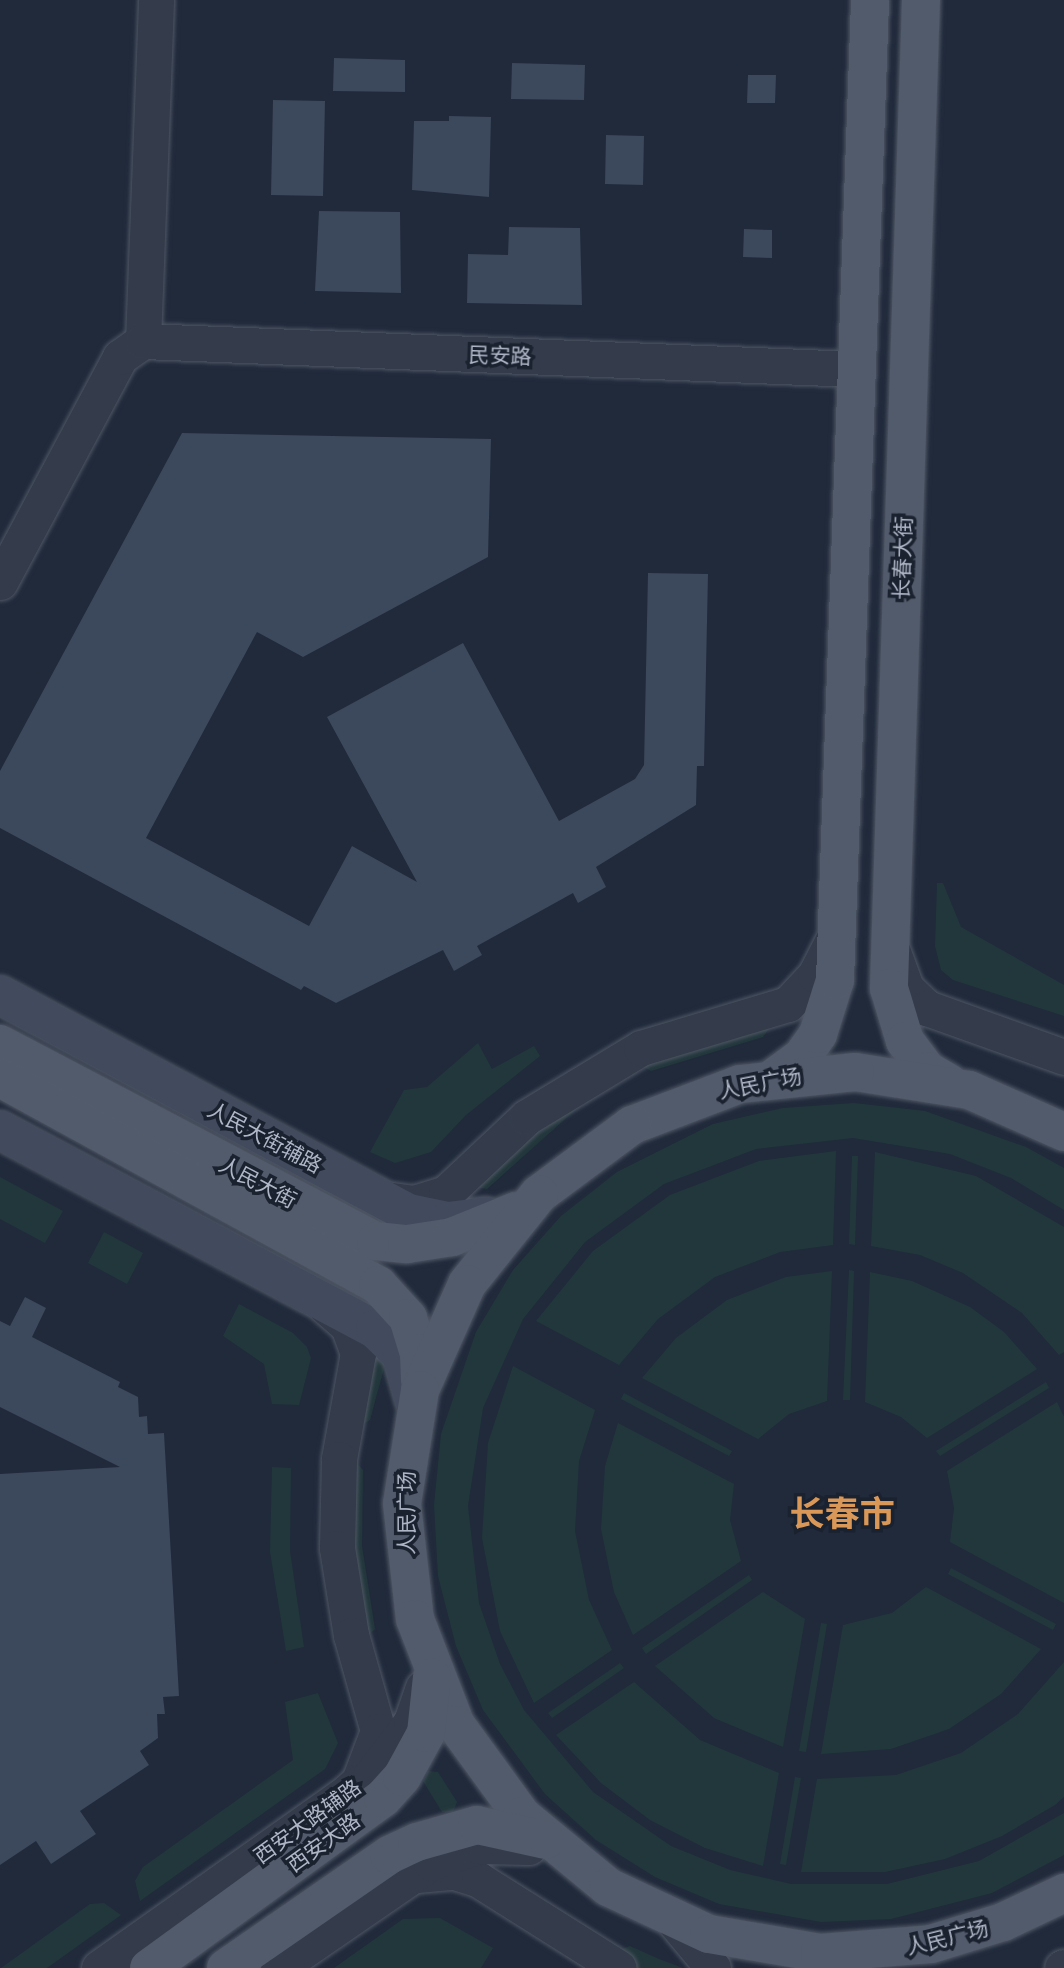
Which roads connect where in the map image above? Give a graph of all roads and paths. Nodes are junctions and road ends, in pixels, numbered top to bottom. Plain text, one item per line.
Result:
1 (156, 0) edge
2 (870, 0) edge
3 (921, 0) edge
4 (143, 341) junction
5 (857, 369) junction
6 (0, 582) edge
7 (838, 929) junction
8 (890, 934) junction
9 (0, 995) edge
10 (0, 1044) edge
11 (1064, 1057) edge
12 (0, 1078) edge
13 (773, 1078) junction
14 (957, 1087) junction
15 (0, 1130) edge
16 (1064, 1132) edge
17 (371, 1193) junction
18 (533, 1199) junction
19 (313, 1297) junction
20 (417, 1402) junction
21 (429, 1664) junction
22 (341, 1798) junction
23 (548, 1842) junction
24 (577, 1865) junction
25 (404, 1879) junction
26 (1064, 1893) edge
27 (674, 1921) junction
28 (846, 1961) edge
29 (99, 1968) edge
30 (149, 1968) edge
31 (226, 1968) edge
32 (278, 1968) edge
33 (619, 1968) edge
34 (713, 1968) edge

1 - 4 street
2 - 5 main road
3 - 8 main road, 长春大街
4 - 5 street, 民安路
4 - 6 street
5 - 7 main road
7 - 13 main road
7 - 17 street
8 - 11 street
8 - 14 main road, 长春大街
9 - 17 main road, 人民大街辅路
10 - 18 main road, 人民大街
12 - 20 main road, 人民大街
13 - 14 main road, 人民广场
13 - 18 main road, 人民广场
14 - 16 main road, 人民广场
15 - 19 main road
17 - 18 main road, 人民大街辅路
18 - 20 main road, 人民广场
19 - 20 main road
19 - 22 street
20 - 21 main road, 人民广场
21 - 22 street, 西安大路辅路
21 - 23 main road, 人民广场
21 - 30 main road, 西安大路
22 - 29 street, 西安大路辅路
23 - 24 main road, 人民广场
23 - 31 main road
24 - 25 street
24 - 27 main road, 人民广场
25 - 32 street
25 - 33 street
26 - 28 main road, 人民广场
27 - 28 main road, 人民广场
27 - 34 street

